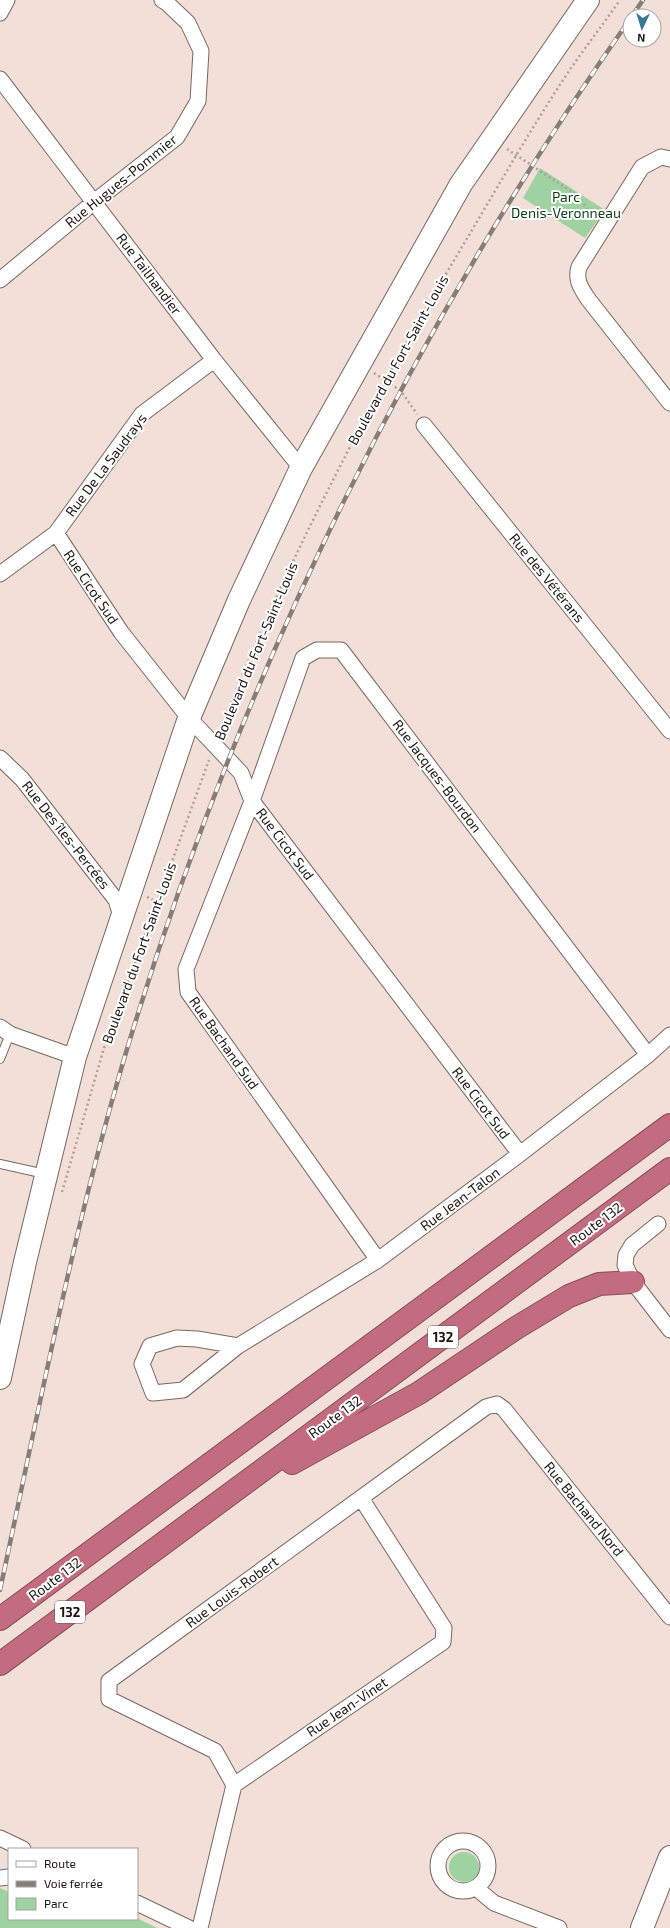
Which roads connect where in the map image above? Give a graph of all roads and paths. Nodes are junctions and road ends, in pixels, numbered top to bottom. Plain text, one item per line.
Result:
1 (7, 0) edge
2 (162, 0) edge
3 (588, 0) edge
4 (620, 0) edge
5 (0, 13) edge
6 (0, 79) edge
7 (492, 139) junction
8 (516, 155) junction
9 (670, 160) edge
10 (94, 202) junction
11 (605, 225) junction
12 (0, 280) edge
13 (214, 360) junction
14 (360, 364) junction
15 (384, 380) junction
16 (670, 402) edge
17 (424, 424) joint
18 (301, 468) junction
19 (56, 533) junction
20 (0, 574) edge
21 (189, 718) junction
22 (670, 731) edge
23 (215, 745) junction
24 (0, 758) edge
25 (252, 801) junction
26 (122, 919) junction
27 (5, 1031) edge
28 (670, 1035) edge
29 (648, 1055) junction
30 (75, 1057) junction
31 (0, 1059) edge
32 (670, 1125) edge
33 (520, 1154) junction
34 (0, 1164) edge
35 (670, 1169) edge
36 (46, 1174) junction
37 (60, 1198) dead end
38 (658, 1224) dead end
39 (378, 1260) junction
40 (634, 1282) junction
41 (670, 1330) edge
42 (238, 1346) junction
43 (3, 1347) edge
44 (0, 1378) edge
45 (497, 1404) joint
46 (361, 1498) junction
47 (216, 1505) junction
48 (670, 1617) edge
49 (0, 1619) edge
50 (0, 1664) edge
51 (234, 1785) junction
52 (0, 1838) edge
53 (21, 1848) edge
54 (670, 1857) edge
55 (476, 1888) dead end
56 (138, 1903) edge
57 (189, 1928) edge
58 (200, 1928) edge
59 (559, 1928) edge
60 (642, 1928) edge

1 - 5 street
2 - 10 street, Rue Hugues-Pommier
3 - 7 street, Boulevard du Fort-Saint-Louis
4 - 8 path, Boulevard du Fort-Saint-Louis
6 - 10 street, Rue Tailhandier
7 - 8 path
7 - 14 street, Boulevard du Fort-Saint-Louis
8 - 11 path
8 - 15 path, Boulevard du Fort-Saint-Louis
9 - 11 street
10 - 12 street, Rue Hugues-Pommier
10 - 13 street, Rue Tailhandier
11 - 16 street
13 - 18 street, Rue Tailhandier
13 - 19 street, Rue De La Saudrays
14 - 15 path
14 - 18 street, Boulevard du Fort-Saint-Louis
15 - 17 path
15 - 23 path, Boulevard du Fort-Saint-Louis
17 - 22 street, Rue des Vétérans
18 - 21 street, Boulevard du Fort-Saint-Louis
19 - 20 street, Rue De La Saudrays
19 - 21 street, Rue Cicot Sud
21 - 23 street, Rue Cicot Sud
21 - 26 street, Boulevard du Fort-Saint-Louis
23 - 25 street, Rue Cicot Sud
23 - 37 path, Boulevard du Fort-Saint-Louis
24 - 26 street, Rue Des îles-Percées
25 - 29 street, Rue Jacques-Bourdon
25 - 33 street, Rue Cicot Sud
25 - 39 street, Rue Bachand Sud
26 - 30 street, Boulevard du Fort-Saint-Louis
27 - 30 street
27 - 31 lane
28 - 29 street, Rue Jean-Talon
29 - 33 street, Rue Jean-Talon
30 - 36 street, Boulevard du Fort-Saint-Louis
32 - 49 highway, Route 132 / 132
33 - 39 street, Rue Jean-Talon
34 - 36 lane
35 - 47 highway, Route 132 / 132
36 - 43 street, Boulevard du Fort-Saint-Louis
38 - 40 street
39 - 42 street, Rue Jean-Talon
40 - 41 street
40 - 47 highway
42 - 42 street, Rue Jean-Talon
43 - 44 street, Boulevard du Fort-Saint-Louis
45 - 46 street, Rue Louis-Robert
45 - 48 street, Rue Bachand Nord
46 - 51 street, Rue Jean-Vinet
46 - 51 street, Rue Louis-Robert
47 - 50 highway, Route 132 / 132
51 - 58 street
52 - 53 street
54 - 60 street
55 - 59 street
56 - 57 street

